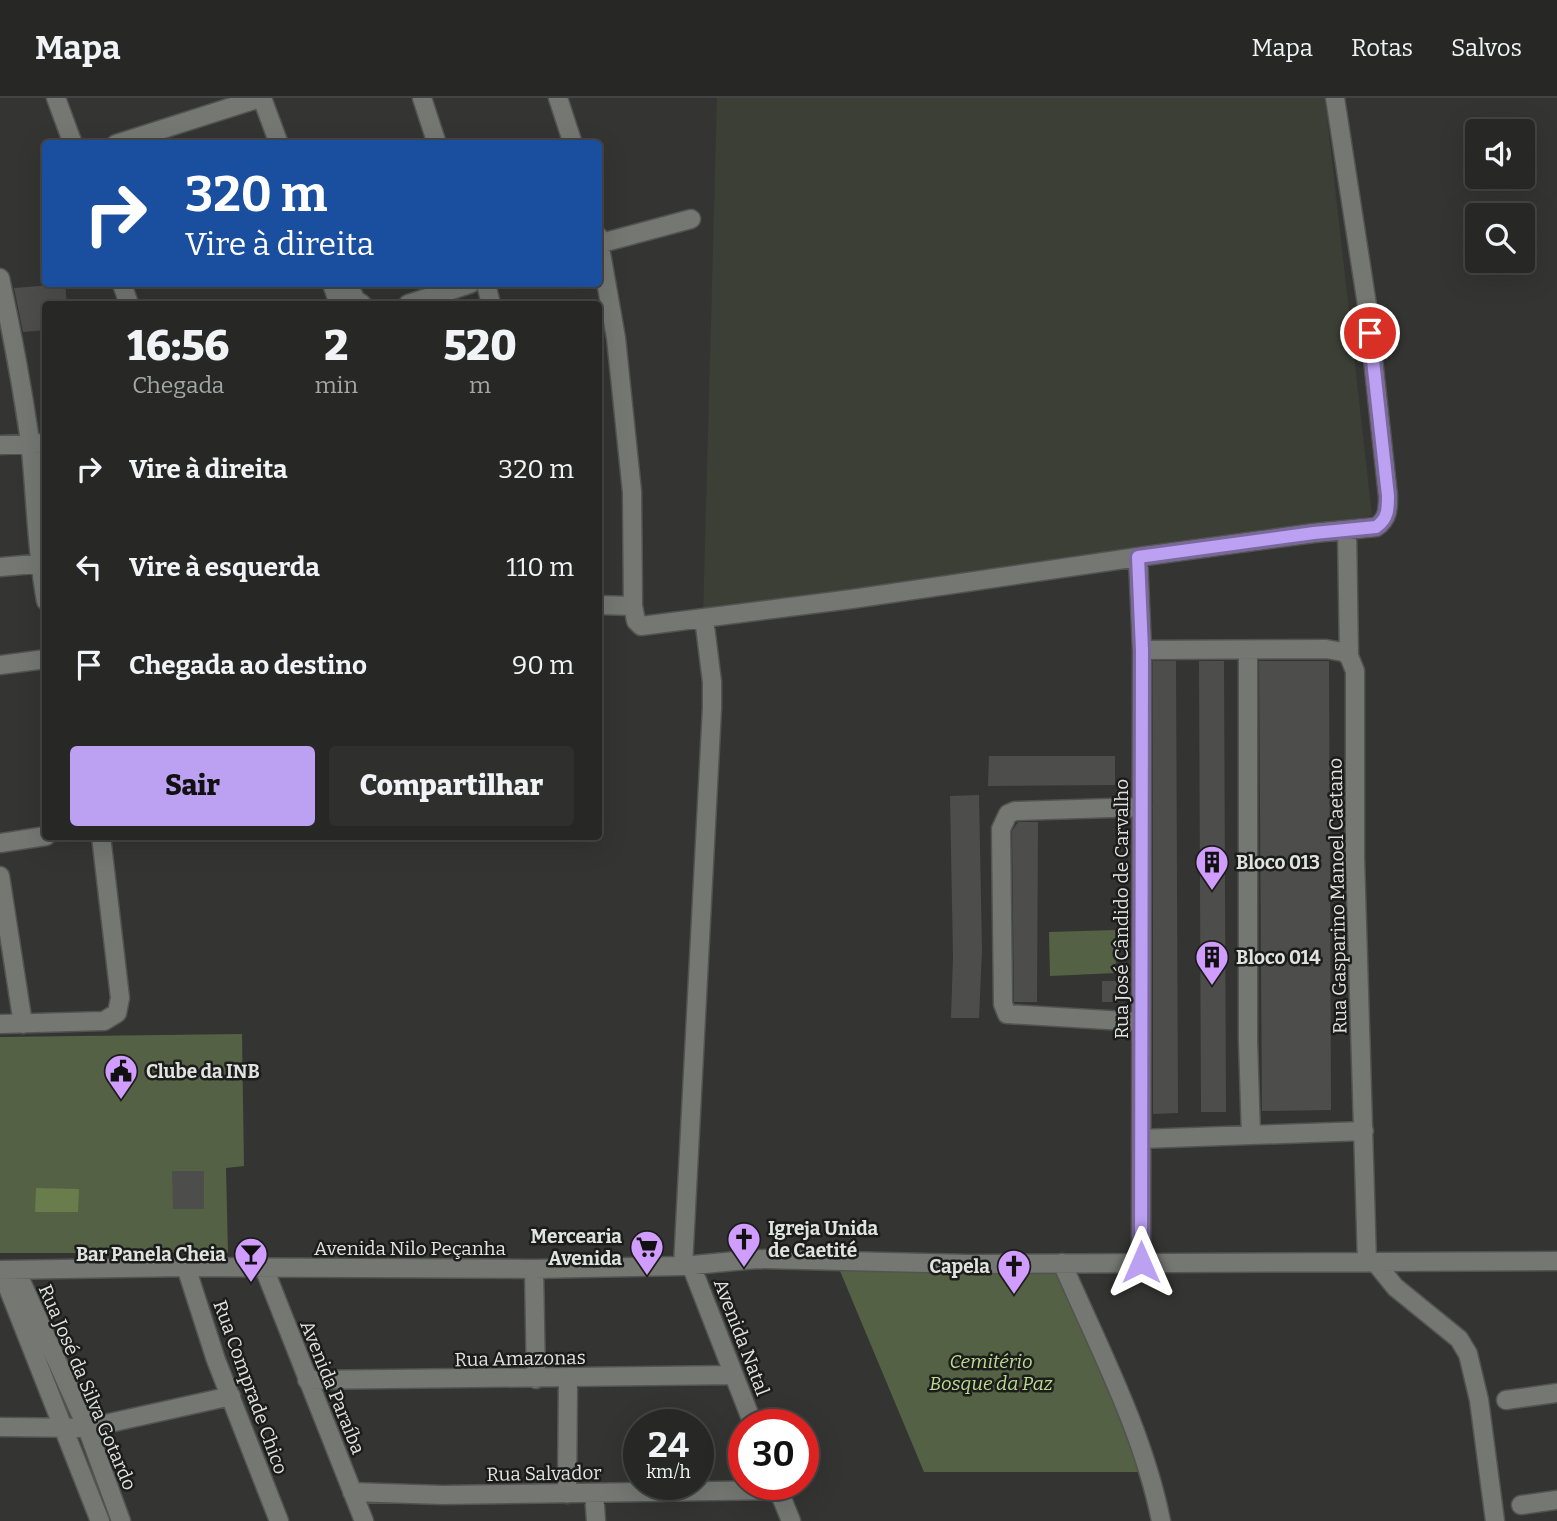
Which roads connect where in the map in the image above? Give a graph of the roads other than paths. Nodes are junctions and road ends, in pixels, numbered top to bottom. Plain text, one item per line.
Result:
1 (56, 98) edge
2 (261, 98) edge
3 (422, 98) edge
4 (558, 98) edge
5 (1335, 98) edge
6 (72, 140) edge
7 (129, 140) edge
8 (277, 140) edge
9 (436, 140) edge
10 (572, 140) edge
11 (691, 219) dead end
12 (602, 240) edge
13 (602, 258) edge
14 (0, 278) edge
15 (461, 287) edge
16 (417, 301) edge
17 (38, 443) edge
18 (0, 445) edge
19 (1347, 530) junction
20 (1138, 557) junction
21 (42, 563) edge
22 (0, 567) edge
23 (602, 605) edge
24 (633, 606) junction
25 (704, 618) junction
26 (1142, 650) junction
27 (1248, 651) junction
28 (1349, 656) junction
29 (42, 660) edge
30 (0, 665) edge
31 (1142, 807) junction
32 (42, 837) edge
33 (101, 840) edge
34 (0, 843) edge
35 (0, 876) edge
36 (1142, 1022) junction
37 (0, 1024) edge
38 (23, 1024) junction
39 (1364, 1131) junction
40 (1251, 1135) junction
41 (1141, 1139) junction
42 (1557, 1261) edge
43 (1062, 1262) junction
44 (1141, 1262) junction
45 (1371, 1262) junction
46 (687, 1265) junction
47 (186, 1267) junction
48 (264, 1268) junction
49 (534, 1269) junction
50 (6, 1270) edge
51 (734, 1376) junction
52 (536, 1379) junction
53 (568, 1379) junction
54 (307, 1380) junction
55 (1557, 1393) edge
56 (231, 1396) junction
57 (1506, 1400) dead end
58 (747, 1409) edge
59 (0, 1427) edge
60 (64, 1428) junction
61 (87, 1428) junction
62 (728, 1489) edge
63 (352, 1492) junction
64 (594, 1493) junction
65 (567, 1494) junction
66 (783, 1500) edge
67 (1557, 1500) edge
68 (1521, 1505) dead end
69 (100, 1521) edge
70 (121, 1521) edge
71 (279, 1521) edge
72 (364, 1521) edge
73 (596, 1521) edge
74 (792, 1521) edge
75 (1161, 1521) edge
76 (1495, 1521) edge

1 - 6 street
2 - 7 street
2 - 8 street
3 - 9 street
4 - 10 street
5 - 19 street
11 - 12 street
13 - 24 street
14 - 17 street
15 - 16 street
17 - 18 street
17 - 21 street
19 - 20 street
19 - 28 street, Rua Gasparino Manoel Caetano
20 - 25 street
20 - 26 street, Rua José Cândido de Carvalho
21 - 22 street
23 - 24 street
24 - 25 street
25 - 46 street
26 - 27 street
26 - 31 street, Rua José Cândido de Carvalho
27 - 28 street
27 - 40 street
28 - 39 street, Rua Gasparino Manoel Caetano
29 - 30 street
31 - 36 street, Rua José Cândido de Carvalho
31 - 36 street
32 - 34 street
33 - 38 street
35 - 38 street
36 - 41 street, Rua José Cândido de Carvalho
37 - 38 street
39 - 40 street
39 - 45 street, Rua Gasparino Manoel Caetano
40 - 41 street
41 - 44 street, Rua José Cândido de Carvalho
42 - 45 street, Avenida Nilo Peçanha
43 - 44 street, Avenida Nilo Peçanha
43 - 46 street, Avenida Nilo Peçanha
43 - 75 street
44 - 45 street, Avenida Nilo Peçanha
45 - 76 street
46 - 49 street, Avenida Nilo Peçanha
46 - 51 street, Avenida Natal
47 - 48 street, Avenida Nilo Peçanha
47 - 50 street, Avenida Nilo Peçanha
47 - 56 street, Rua Comprade Chico
48 - 49 street, Avenida Nilo Peçanha
48 - 54 street, Avenida Paraíba
49 - 52 street
50 - 60 street, Rua José da Silva Gotardo
50 - 61 street, Rua José da Silva Gotardo
51 - 53 street, Rua Amazonas
51 - 58 street, Avenida Natal
52 - 53 street, Rua Amazonas
52 - 54 street, Rua Amazonas
53 - 65 street
54 - 63 street, Avenida Paraíba
55 - 57 street
56 - 61 street
56 - 71 street, Rua Comprade Chico
59 - 60 street
60 - 61 street
60 - 69 street, Rua José da Silva Gotardo
61 - 70 street, Rua José da Silva Gotardo
62 - 64 street, Rua Salvador
63 - 65 street, Rua Salvador
63 - 72 street, Avenida Paraíba
64 - 65 street, Rua Salvador
64 - 73 street
66 - 74 street
67 - 68 street

